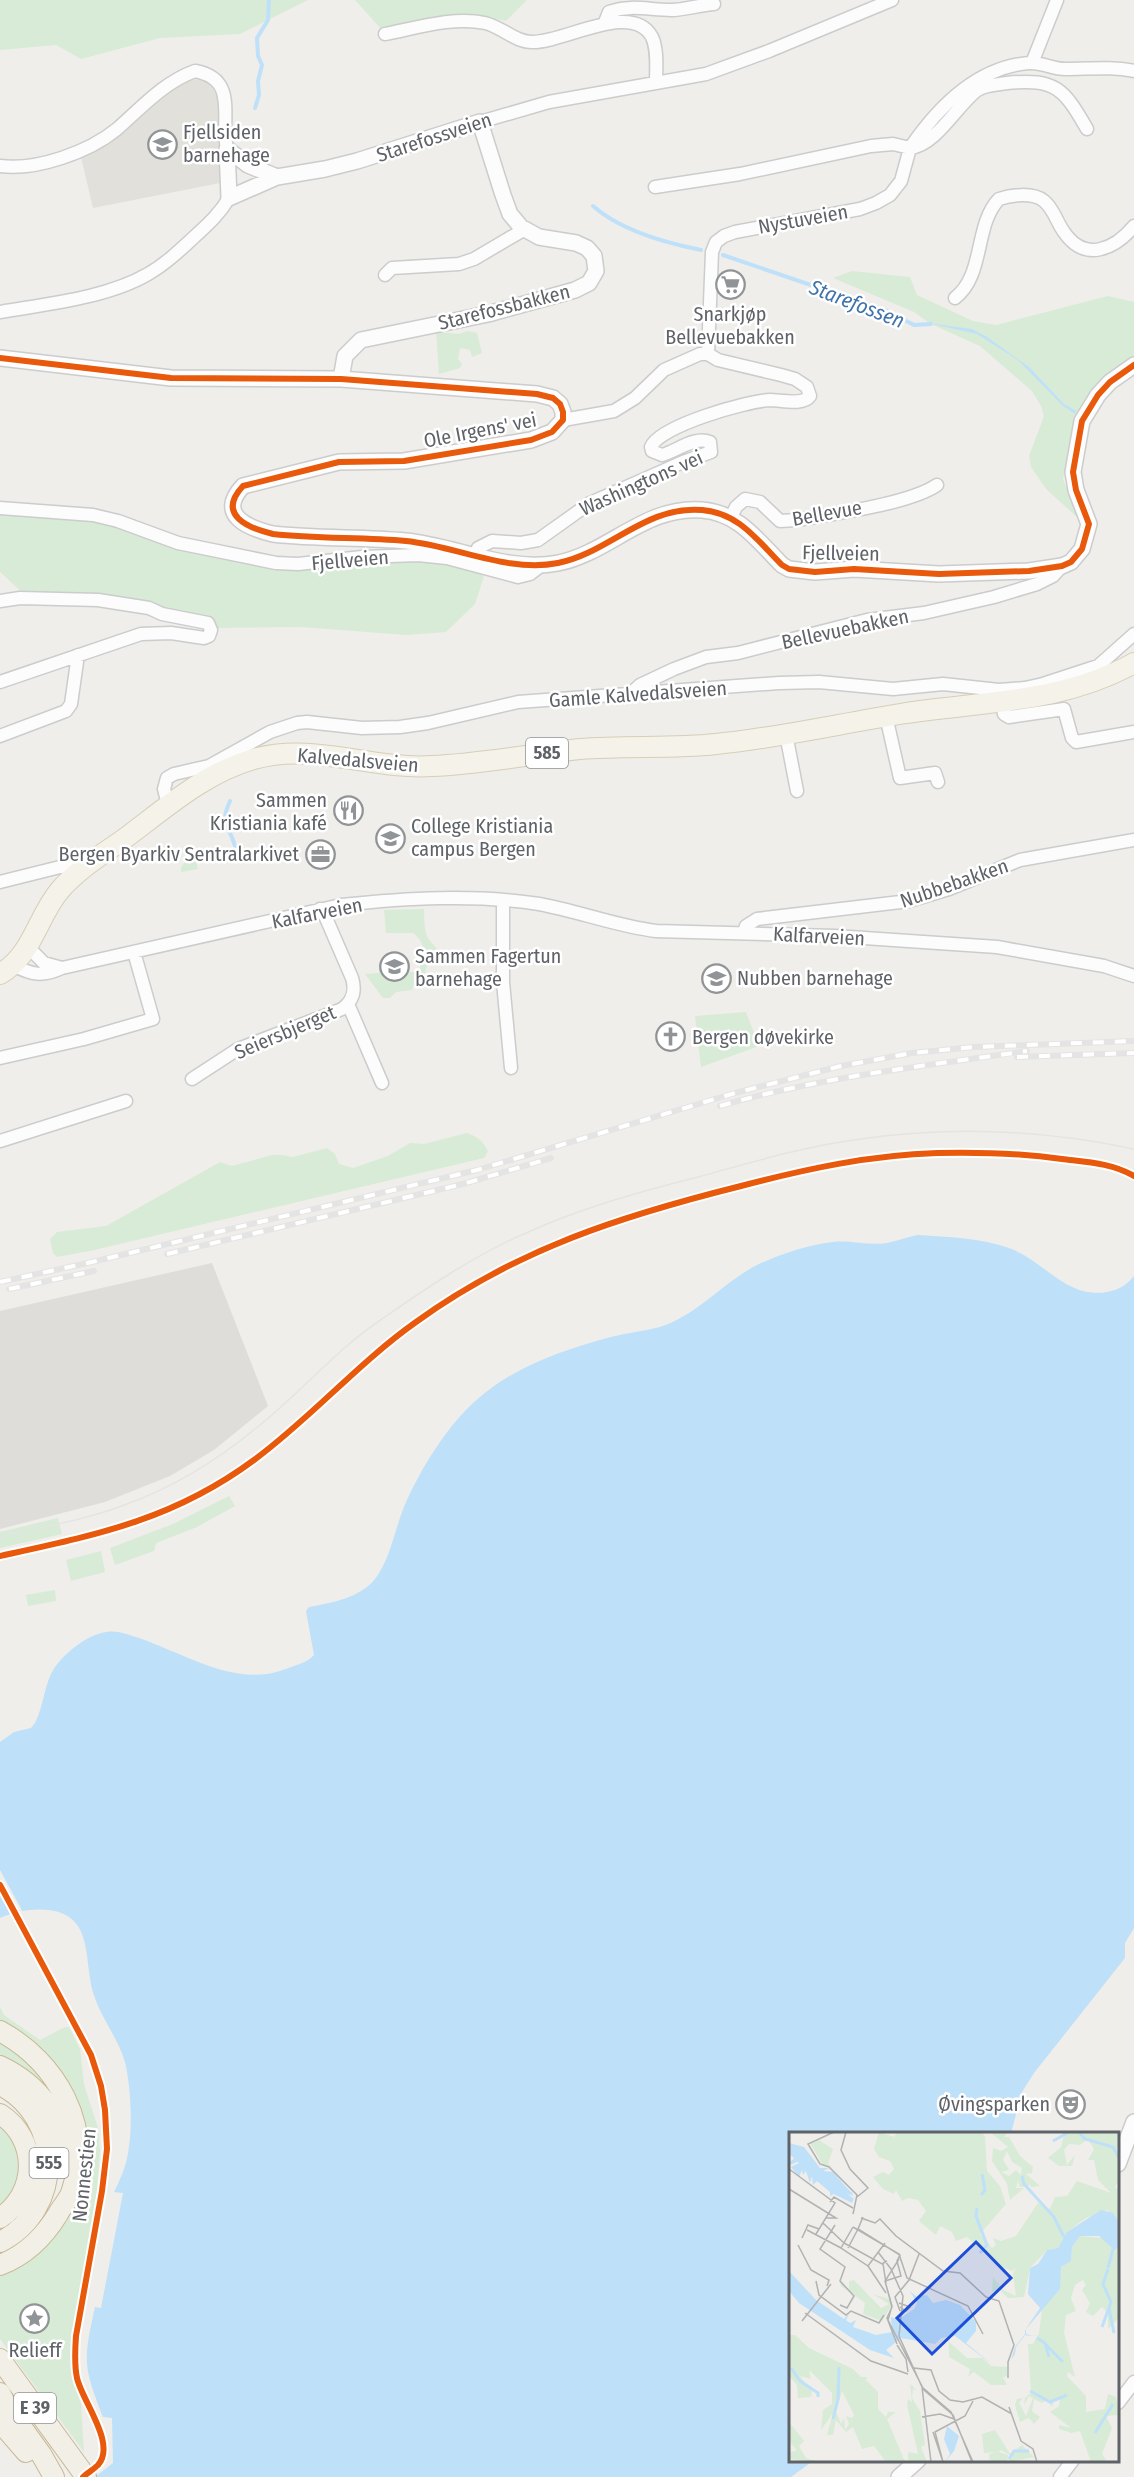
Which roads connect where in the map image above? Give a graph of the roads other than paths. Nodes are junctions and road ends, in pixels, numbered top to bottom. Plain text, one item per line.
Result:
1 (892, 0) edge
2 (1057, 0) edge
3 (714, 4) dead end
4 (605, 22) junction
5 (385, 34) dead end
6 (1032, 63) junction
7 (1134, 71) edge
8 (656, 83) junction
9 (480, 122) junction
10 (1087, 129) dead end
11 (910, 148) junction
12 (227, 149) junction
13 (0, 166) edge
14 (277, 177) junction
15 (655, 187) dead end
16 (229, 198) junction
17 (1134, 226) edge
18 (525, 229) junction
19 (385, 275) dead end
20 (955, 298) dead end
21 (0, 312) edge
22 (708, 354) junction
23 (0, 358) edge
24 (1134, 366) edge
25 (341, 379) junction
26 (563, 420) junction
27 (937, 485) dead end
28 (0, 508) edge
29 (731, 517) junction
30 (475, 555) junction
31 (543, 564) junction
32 (1062, 566) junction
33 (0, 601) edge
34 (1134, 634) edge
35 (78, 655) junction
36 (1134, 663) edge
37 (0, 682) edge
38 (628, 694) junction
39 (1002, 702) junction
40 (886, 716) junction
41 (1134, 732) edge
42 (786, 734) junction
43 (0, 736) edge
44 (938, 782) dead end
45 (797, 791) dead end
46 (168, 804) junction
47 (1134, 840) edge
48 (76, 874) junction
49 (0, 882) edge
50 (503, 900) junction
51 (320, 909) junction
52 (744, 932) junction
53 (28, 947) junction
54 (134, 952) junction
55 (62, 968) junction
56 (7, 970) edge
57 (1134, 976) edge
58 (348, 1004) junction
59 (0, 1059) edge
60 (511, 1068) dead end
61 (192, 1079) dead end
62 (382, 1083) dead end
63 (126, 1101) dead end
64 (0, 1141) edge
65 (0, 2031) edge
66 (0, 2066) edge
67 (0, 2085) edge
68 (0, 2114) edge
69 (1134, 2122) edge
70 (1119, 2161) edge
71 (61, 2208) junction
72 (0, 2218) edge
73 (0, 2242) edge
74 (0, 2265) edge
75 (0, 2359) edge
76 (1134, 2382) edge
77 (1119, 2402) edge
78 (2, 2406) edge
79 (916, 2462) edge
80 (1071, 2462) edge
81 (53, 2475) edge
82 (86, 2477) edge
83 (899, 2477) edge
84 (1060, 2477) edge

1 - 8 street, Starefossveien
2 - 6 street
3 - 4 street
4 - 5 street
4 - 8 street
6 - 7 street
6 - 11 street
8 - 9 street, Starefossveien
9 - 14 street, Starefossveien
9 - 18 street
10 - 11 street
11 - 15 street
11 - 22 street, Nystuveien
12 - 13 street
12 - 14 street
12 - 16 street
14 - 16 street, Starefossveien
16 - 21 street
17 - 20 street
18 - 19 street
18 - 25 street, Starefossbakken
22 - 26 street
22 - 30 street, Washingtons vei
23 - 25 street, Ole Irgens' vei
24 - 32 street
25 - 26 street, Ole Irgens' vei
26 - 30 street, Ole Irgens' vei
27 - 29 street, Bellevue
28 - 31 street, Fjellveien
29 - 31 street, Fjellveien
29 - 32 street, Fjellveien
30 - 31 street, Ole Irgens' vei
32 - 38 street, Bellevuebakken
33 - 35 street
34 - 38 street, Gamle Kalvedalsveien
35 - 37 street
35 - 43 street
36 - 39 main road, Kalvedalsveien / 585
38 - 46 street, Gamle Kalvedalsveien
39 - 40 main road, Kalvedalsveien / 585
39 - 41 street
40 - 42 main road, Kalvedalsveien / 585
40 - 44 street
42 - 45 street
42 - 46 main road, Kalvedalsveien / 585
46 - 48 main road, Kalvedalsveien / 585
47 - 52 street, Nubbebakken
48 - 49 street
48 - 53 main road, Kalvedalsveien / 585
50 - 51 street, Kalfarveien
50 - 52 street, Kalfarveien
50 - 60 street
51 - 54 street, Kalfarveien
51 - 58 street, Seiersbjerget
52 - 57 street, Kalfarveien
53 - 55 street
53 - 56 main road, Kalvedalsveien / 585
54 - 55 street, Kalfarveien
54 - 59 street
55 - 56 street, Kalfarveien
58 - 61 street, Seiersbjerget
58 - 62 street, Seiersbjerget
63 - 64 street
65 - 71 highway
66 - 71 highway
67 - 73 highway, 555
68 - 72 highway, 555
69 - 70 street
71 - 74 highway
75 - 82 highway, E 39
76 - 77 street
78 - 81 highway, E 39
79 - 83 street
80 - 84 street

